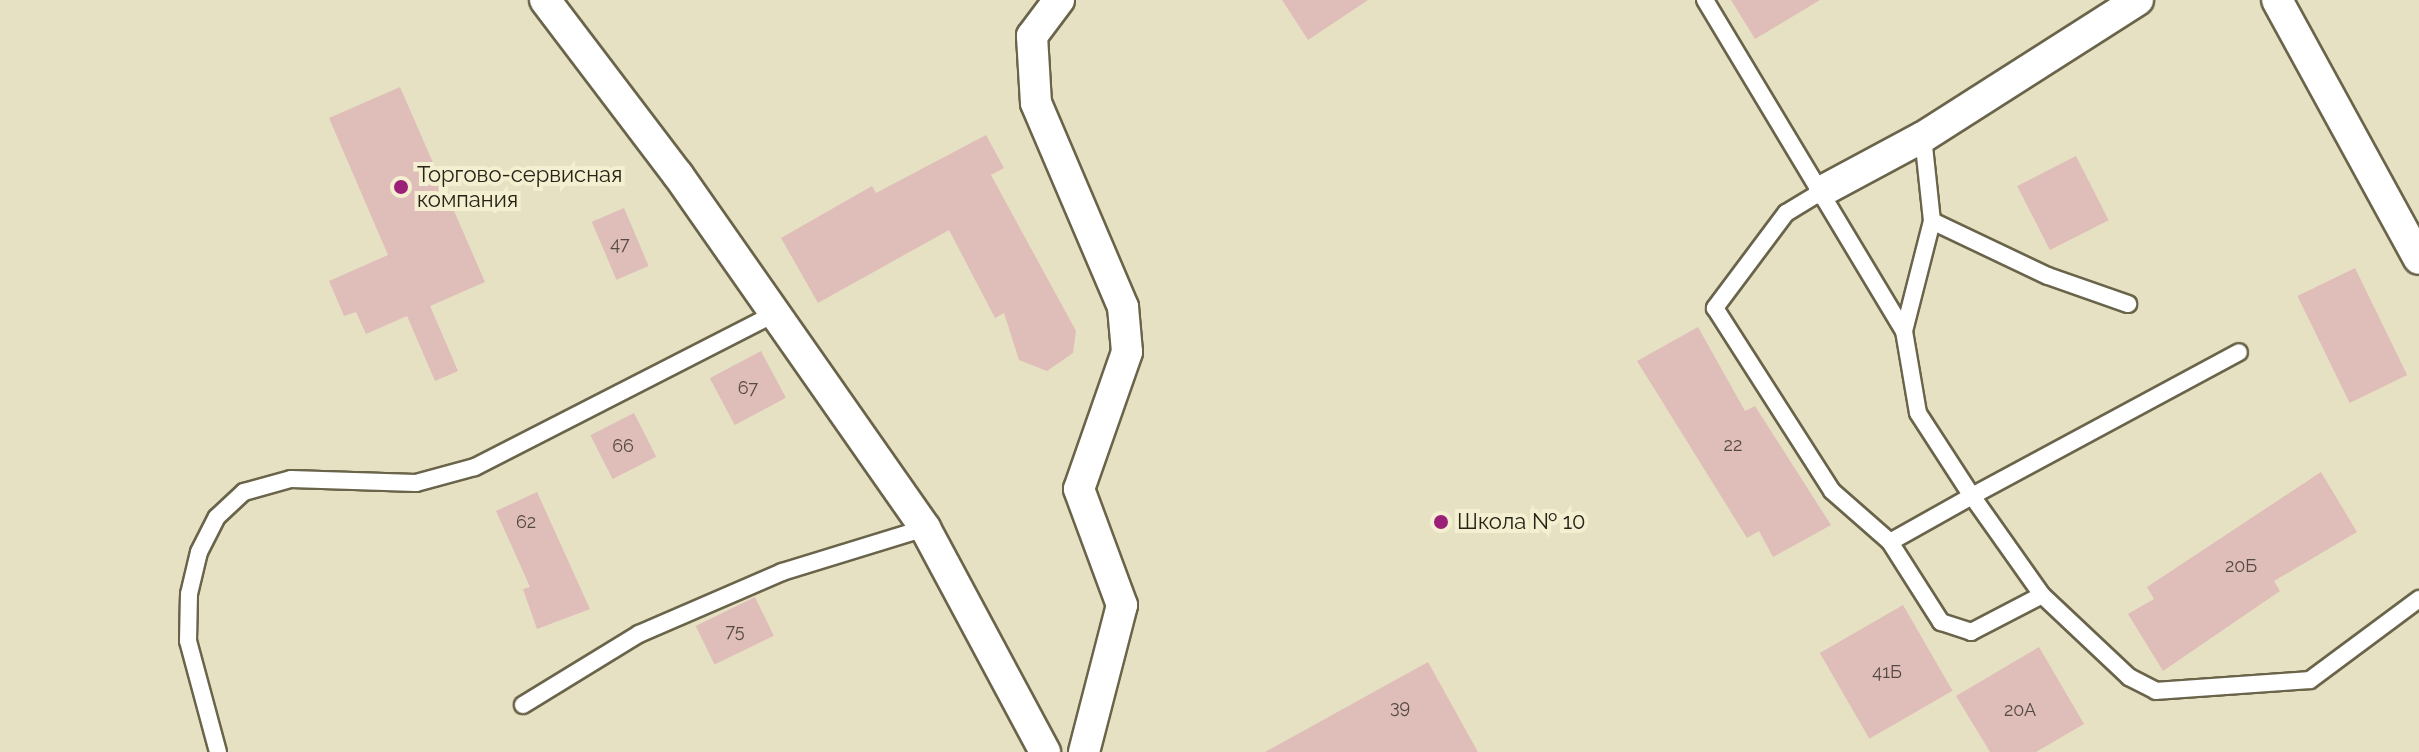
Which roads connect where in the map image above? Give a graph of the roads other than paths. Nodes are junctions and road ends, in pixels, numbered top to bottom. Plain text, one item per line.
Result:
1 (545, 0) edge
2 (1059, 0) edge
3 (1705, 0) edge
4 (2138, 0) edge
5 (2277, 0) edge
6 (1923, 137) junction
7 (1824, 190) junction
8 (1932, 221) junction
9 (2419, 259) edge
10 (2128, 304) dead end
11 (776, 313) junction
12 (1904, 331) junction
13 (2239, 352) dead end
14 (1972, 496) junction
15 (925, 528) junction
16 (1890, 542) junction
17 (2042, 595) junction
18 (2419, 599) edge
19 (523, 705) dead end
20 (218, 752) edge
21 (1045, 752) edge
22 (1084, 752) edge

1 - 11 street
2 - 22 street
3 - 7 lane
4 - 6 street
5 - 9 street
6 - 7 street
6 - 8 lane
7 - 12 lane
7 - 16 lane
8 - 10 lane
8 - 12 lane
11 - 15 street
11 - 20 lane
12 - 14 lane
13 - 14 lane
14 - 16 lane
14 - 17 lane
15 - 19 lane
15 - 21 street
16 - 17 lane
17 - 18 lane

